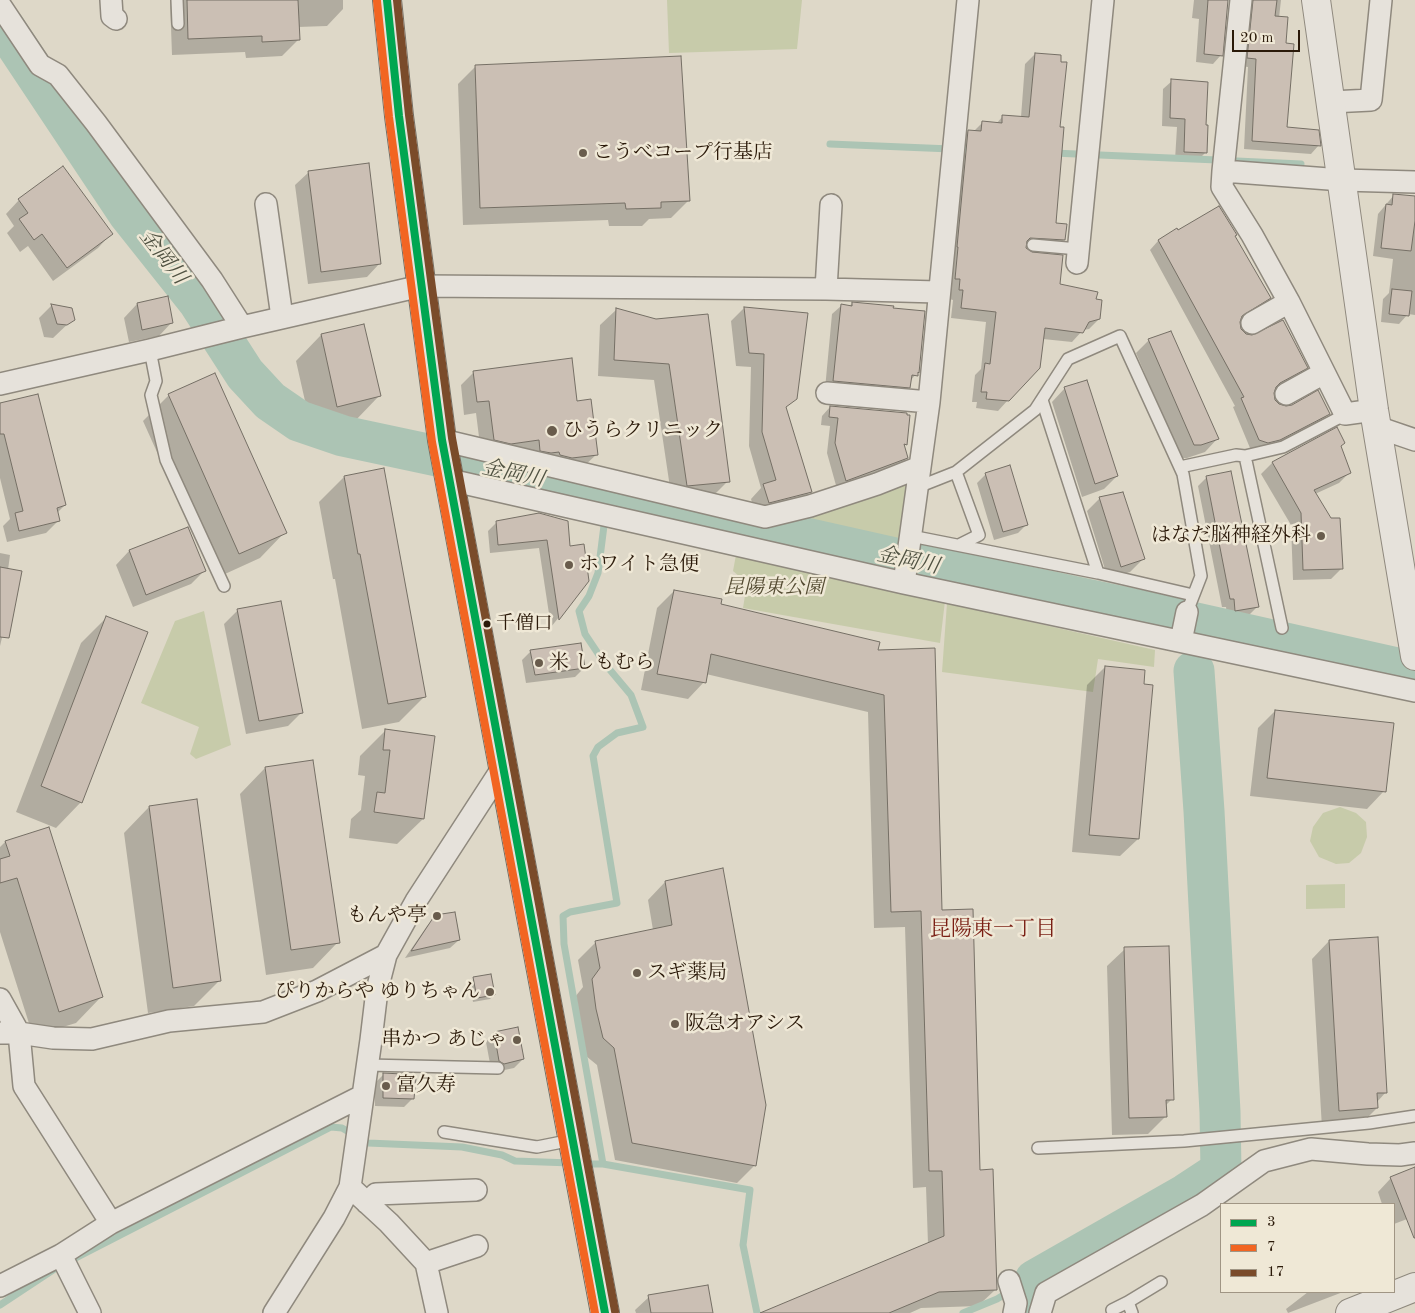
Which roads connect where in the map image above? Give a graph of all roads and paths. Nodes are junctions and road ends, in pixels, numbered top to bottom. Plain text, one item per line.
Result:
1 (177, 0) edge
2 (387, 0) edge
3 (968, 0) edge
4 (1103, 0) edge
5 (1241, 0) edge
6 (1316, 0) edge
7 (1381, 0) edge
8 (0, 5) edge
9 (178, 24) dead end
10 (1331, 102) junction
11 (1223, 171) junction
12 (1342, 180) junction
13 (1415, 182) edge
14 (266, 204) dead end
15 (831, 205) dead end
16 (1033, 245) dead end
17 (1078, 256) joint
18 (421, 286) junction
19 (826, 289) junction
20 (938, 292) junction
21 (1289, 302) junction
22 (282, 318) junction
23 (1252, 323) dead end
24 (229, 330) junction
25 (150, 350) junction
26 (1324, 373) junction
27 (0, 384) edge
28 (827, 392) dead end
29 (1286, 394) dead end
30 (1042, 400) junction
31 (929, 402) junction
32 (1366, 417) junction
33 (1415, 440) edge
34 (1245, 456) junction
35 (446, 459) junction
36 (1180, 467) junction
37 (956, 472) junction
38 (919, 477) junction
39 (765, 516) junction
40 (911, 536) junction
41 (959, 545) junction
42 (760, 551) junction
43 (1098, 573) junction
44 (904, 583) junction
45 (224, 586) dead end
46 (1186, 619) junction
47 (1282, 628) dead end
48 (1415, 656) edge
49 (1415, 691) edge
50 (504, 767) junction
51 (386, 955) junction
52 (0, 999) edge
53 (10, 1033) edge
54 (367, 1065) junction
55 (498, 1068) dead end
56 (362, 1096) junction
57 (1415, 1116) edge
58 (444, 1132) dead end
59 (572, 1140) junction
60 (1038, 1148) dead end
61 (1415, 1153) edge
62 (350, 1187) junction
63 (476, 1190) dead end
64 (367, 1203) junction
65 (111, 1223) junction
66 (477, 1246) dead end
67 (61, 1255) junction
68 (426, 1263) junction
69 (2, 1281) edge
70 (1009, 1282) dead end
71 (1161, 1282) dead end
72 (1415, 1287) edge
73 (1130, 1308) edge
74 (1112, 1310) dead end
75 (90, 1313) edge
76 (274, 1313) edge
77 (436, 1313) edge
78 (605, 1313) edge
79 (1014, 1313) edge
80 (1040, 1313) edge
81 (1350, 1313) edge

1 - 9 lane
2 - 18 main road
3 - 20 street
4 - 17 street
5 - 11 street
6 - 10 main road
7 - 10 street
8 - 24 street
10 - 12 main road
11 - 12 street
11 - 21 street
12 - 13 street
12 - 32 main road
14 - 22 street
15 - 19 street
16 - 17 lane
18 - 19 street
18 - 22 street
18 - 35 main road
19 - 20 street
20 - 31 street
21 - 23 street
21 - 26 street
22 - 24 street
24 - 25 street
25 - 27 street
25 - 45 lane
26 - 29 street
26 - 32 street
28 - 31 street
30 - 36 lane
30 - 37 lane
30 - 43 lane
31 - 38 street
32 - 33 street
32 - 34 lane
32 - 48 main road
34 - 36 lane
34 - 47 lane
35 - 39 street
35 - 42 street
35 - 50 main road
36 - 46 lane
37 - 38 lane
37 - 41 lane
38 - 39 street
38 - 40 street
39 - 42 street
40 - 41 lane
40 - 44 street
41 - 43 lane
42 - 44 street
43 - 46 lane
44 - 46 street
46 - 49 street
50 - 51 street
50 - 59 main road
51 - 53 street
51 - 54 street
52 - 53 street
53 - 65 street
54 - 55 lane
54 - 56 street
56 - 62 street
56 - 65 street
57 - 60 lane
58 - 59 lane
59 - 78 main road
61 - 80 street
62 - 64 street
62 - 76 street
63 - 64 street
64 - 68 street
65 - 67 street
66 - 68 street
67 - 69 street
67 - 75 street
68 - 77 street
70 - 79 street
71 - 73 lane
72 - 81 main road
73 - 74 lane

